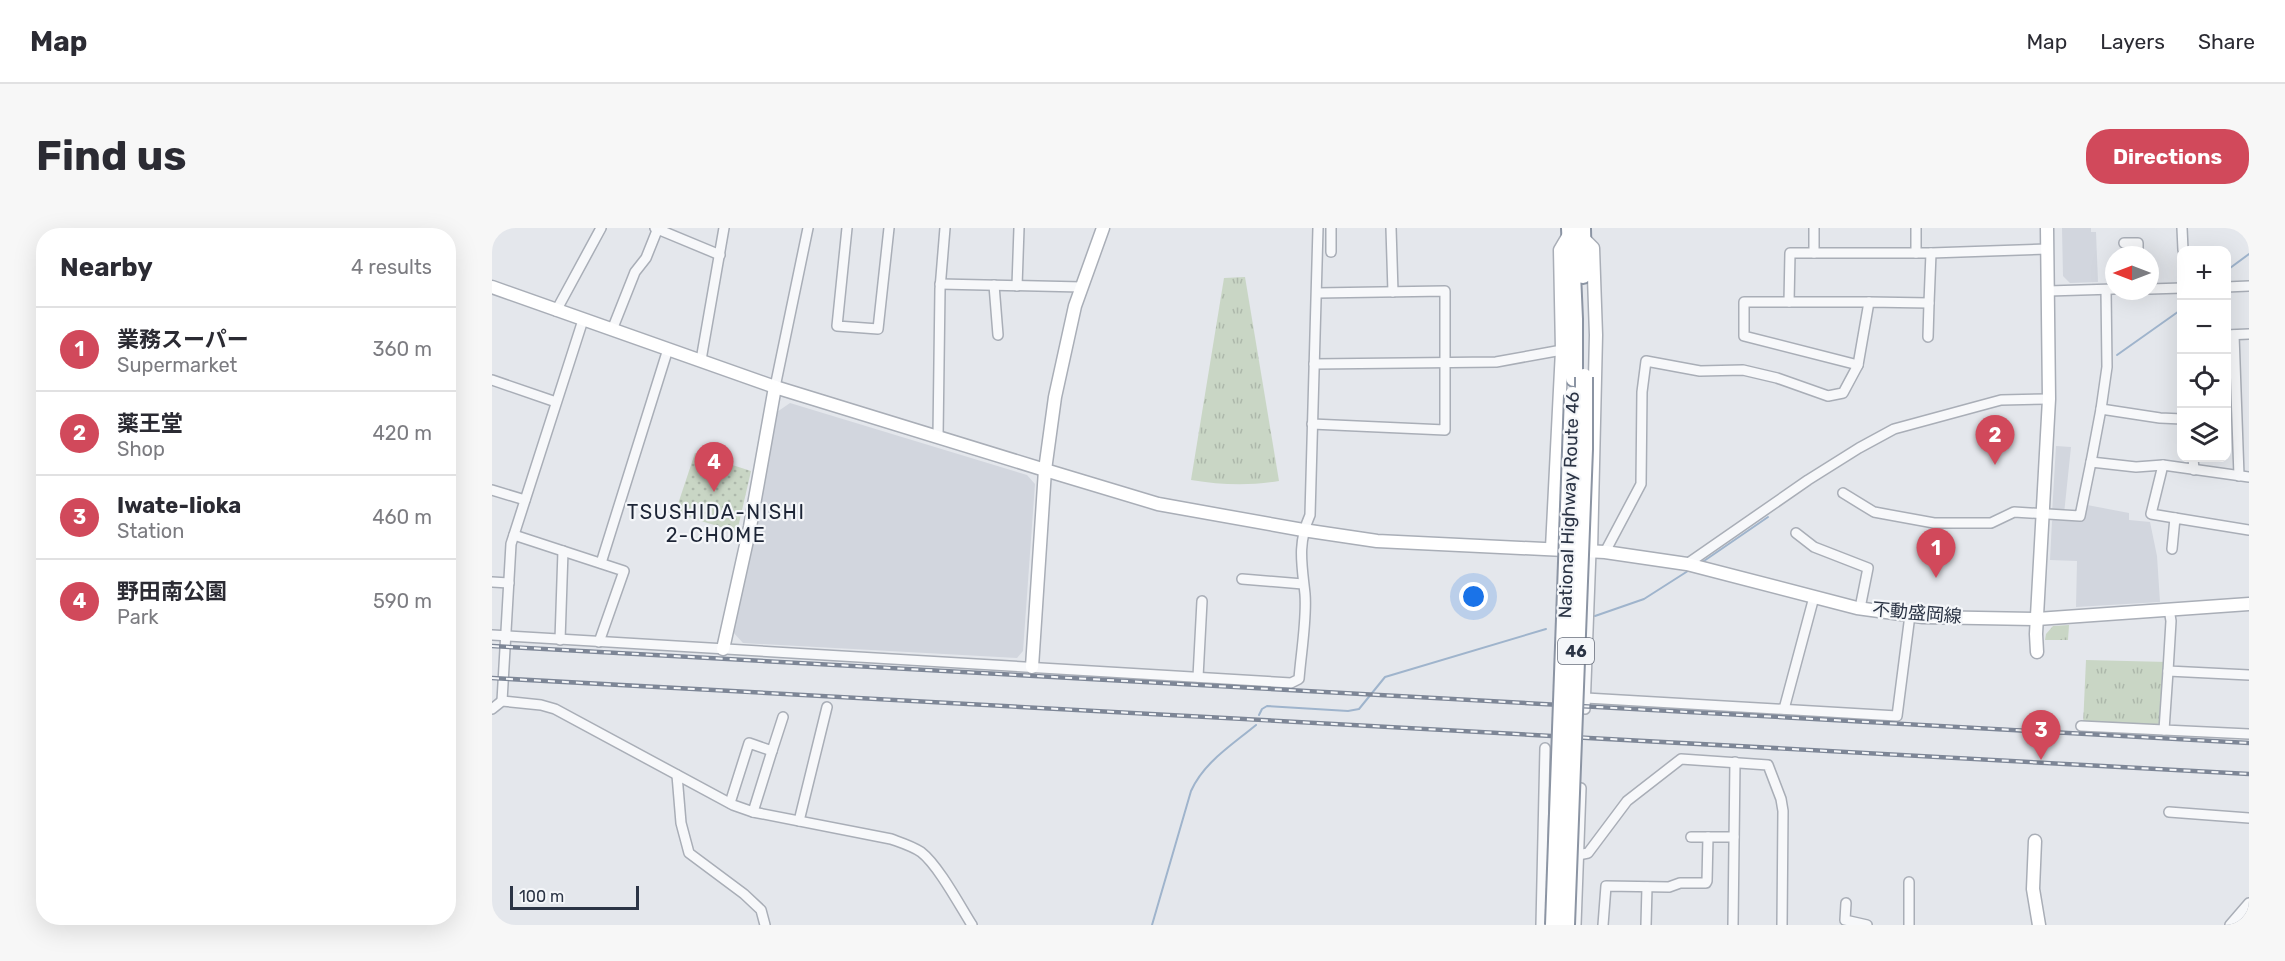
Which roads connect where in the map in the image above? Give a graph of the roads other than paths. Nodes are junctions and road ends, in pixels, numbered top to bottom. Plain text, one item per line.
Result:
1 (601, 228) edge
2 (657, 228) edge
3 (724, 228) edge
4 (808, 228) edge
5 (847, 228) edge
6 (889, 228) edge
7 (945, 228) edge
8 (1019, 228) edge
9 (1103, 228) edge
10 (1318, 228) edge
11 (1330, 228) edge
12 (1391, 228) edge
13 (1814, 228) edge
14 (1916, 228) edge
15 (2047, 228) edge
16 (2182, 228) edge
17 (1576, 231) edge
18 (2124, 243) dead end
19 (2138, 246) edge
20 (2183, 246) edge
21 (2047, 249) junction
22 (1331, 252) dead end
23 (1815, 253) junction
24 (1916, 253) junction
25 (1931, 253) junction
26 (720, 255) junction
27 (940, 284) junction
28 (994, 285) junction
29 (1017, 286) junction
30 (2231, 286) edge
31 (2249, 286) edge
32 (492, 287) edge
33 (1082, 287) junction
34 (2177, 288) edge
35 (2105, 289) edge
36 (2159, 289) edge
37 (2048, 291) junction
38 (1393, 292) junction
39 (1317, 293) junction
40 (2110, 300) edge
41 (1789, 302) junction
42 (1869, 302) junction
43 (1929, 303) junction
44 (556, 310) junction
45 (583, 320) junction
46 (612, 330) junction
47 (2249, 334) edge
48 (998, 335) dead end
49 (2231, 335) edge
50 (1928, 337) dead end
51 (2231, 345) edge
52 (668, 349) junction
53 (1562, 350) junction
54 (701, 360) junction
55 (1446, 363) junction
56 (1314, 364) junction
57 (1858, 365) junction
58 (1579, 377) junction
59 (492, 380) edge
60 (775, 387) junction
61 (2049, 399) junction
62 (556, 402) junction
63 (2100, 409) junction
64 (2177, 419) edge
65 (1312, 424) junction
66 (938, 436) junction
67 (2091, 462) junction
68 (2193, 462) edge
69 (2163, 465) junction
70 (1045, 470) junction
71 (2194, 470) junction
72 (2244, 477) edge
73 (492, 490) edge
74 (1844, 493) dead end
75 (525, 500) junction
76 (2043, 513) junction
77 (2175, 518) junction
78 (1303, 530) junction
79 (2249, 530) edge
80 (1796, 533) dead end
81 (514, 534) junction
82 (1552, 548) junction
83 (2172, 549) dead end
84 (563, 551) junction
85 (1591, 551) junction
86 (1605, 552) junction
87 (601, 563) junction
88 (1688, 564) junction
89 (1242, 579) dead end
90 (492, 582) edge
91 (509, 583) junction
92 (1303, 584) junction
93 (1814, 597) junction
94 (1202, 601) dead end
95 (2249, 604) edge
96 (1860, 608) junction
97 (2169, 609) junction
98 (1910, 615) junction
99 (2037, 619) junction
100 (492, 635) edge
101 (505, 636) junction
102 (560, 640) junction
103 (599, 642) junction
104 (723, 649) junction
105 (2037, 652) dead end
106 (1032, 667) junction
107 (2168, 671) junction
108 (2249, 675) edge
109 (1198, 677) junction
110 (1586, 698) junction
111 (502, 701) junction
112 (827, 707) dead end
113 (492, 709) edge
114 (1585, 709) dead end
115 (1784, 709) junction
116 (783, 717) dead end
117 (2081, 726) dead end
118 (2164, 730) junction
119 (2249, 734) edge
120 (1545, 748) dead end
121 (772, 751) junction
122 (1735, 762) junction
123 (677, 775) junction
124 (1581, 788) dead end
125 (730, 803) junction
126 (753, 812) junction
127 (2169, 812) dead end
128 (2249, 818) edge
129 (799, 821) junction
130 (1691, 837) dead end
131 (1708, 837) junction
132 (1734, 837) junction
133 (2035, 842) dead end
134 (1578, 855) junction
135 (1909, 882) dead end
136 (1647, 887) junction
137 (1846, 903) dead end
138 (2249, 903) edge
139 (765, 925) edge
140 (972, 925) edge
141 (1541, 925) edge
142 (1554, 925) edge
143 (1566, 925) edge
144 (1576, 925) edge
145 (1603, 925) edge
146 (1646, 925) edge
147 (1733, 925) edge
148 (1782, 925) edge
149 (1867, 925) edge
150 (1909, 925) edge
151 (2039, 925) edge
152 (2230, 925) edge

1 - 44 street
2 - 26 street
2 - 46 street
3 - 26 street
4 - 60 street
5 - 6 street
7 - 27 street
8 - 29 street
9 - 33 street
10 - 39 street
11 - 22 street
12 - 38 street
13 - 23 street
14 - 24 street
15 - 21 street
16 - 20 street
17 - 53 street
17 - 58 highway, National Highway Route 46 / 46
17 - 85 street
18 - 19 street
21 - 25 street
21 - 37 street
23 - 24 street
23 - 41 street
24 - 25 street
25 - 43 street
26 - 54 street
27 - 28 street
27 - 66 street
28 - 29 street
28 - 48 street
29 - 33 street
30 - 31 street
32 - 44 street, 不動盛岡線
33 - 70 street
34 - 36 street
35 - 37 street
37 - 61 street
38 - 39 street
38 - 55 street
39 - 56 street
40 - 63 street
41 - 42 street
41 - 57 street
42 - 43 street
42 - 57 street
43 - 50 street
44 - 45 street, 不動盛岡線
45 - 46 street, 不動盛岡線
45 - 62 street
46 - 52 street, 不動盛岡線
47 - 49 street
51 - 72 street
52 - 54 street, 不動盛岡線
52 - 87 street
53 - 55 street
53 - 82 street
54 - 60 street, 不動盛岡線
55 - 56 street
55 - 65 street
56 - 65 street
57 - 86 street
58 - 142 highway, National Highway Route 46 / 46, bridge
58 - 143 highway, National Highway Route 46 / 46, bridge
59 - 62 street
60 - 66 street, 不動盛岡線
60 - 104 street
61 - 76 street
61 - 88 street
62 - 75 street
63 - 64 street
63 - 67 street
65 - 78 street
66 - 70 street, 不動盛岡線
67 - 69 street
67 - 76 street
68 - 71 street
69 - 71 street
69 - 77 street
70 - 78 street, 不動盛岡線
70 - 106 street
71 - 72 street
73 - 75 street
74 - 76 street
75 - 81 street
76 - 99 street
77 - 79 street
77 - 83 street
78 - 82 street, 不動盛岡線
78 - 92 street
80 - 96 street
81 - 84 street
81 - 91 street
82 - 85 street, 不動盛岡線
84 - 87 street
84 - 102 street
85 - 86 street, 不動盛岡線
85 - 110 street
86 - 88 street, 不動盛岡線
87 - 103 street
88 - 93 street, 不動盛岡線
89 - 92 street
90 - 91 street
91 - 101 street
92 - 109 street
93 - 96 street, 不動盛岡線
93 - 115 street
94 - 109 street
95 - 97 street, 不動盛岡線
96 - 98 street, 不動盛岡線
97 - 99 street, 不動盛岡線
97 - 107 street
98 - 99 street, 不動盛岡線
98 - 115 street
99 - 105 street
100 - 101 street
101 - 102 street
101 - 111 street
102 - 103 street
103 - 104 street
104 - 106 street
106 - 109 street
107 - 108 street
107 - 118 street
110 - 114 street
110 - 115 street
111 - 113 street
111 - 123 street
112 - 129 street
116 - 121 street
117 - 118 street
118 - 119 street
120 - 141 street
121 - 125 street
121 - 126 street
122 - 132 street
122 - 134 street
122 - 148 street
123 - 125 street
123 - 139 street
124 - 134 street
125 - 126 street
126 - 129 street
127 - 128 street
129 - 140 street
130 - 131 street
131 - 132 street
131 - 136 street
132 - 147 street
133 - 151 street
134 - 144 street
135 - 150 street
136 - 145 street
136 - 146 street
137 - 149 street
138 - 152 street

